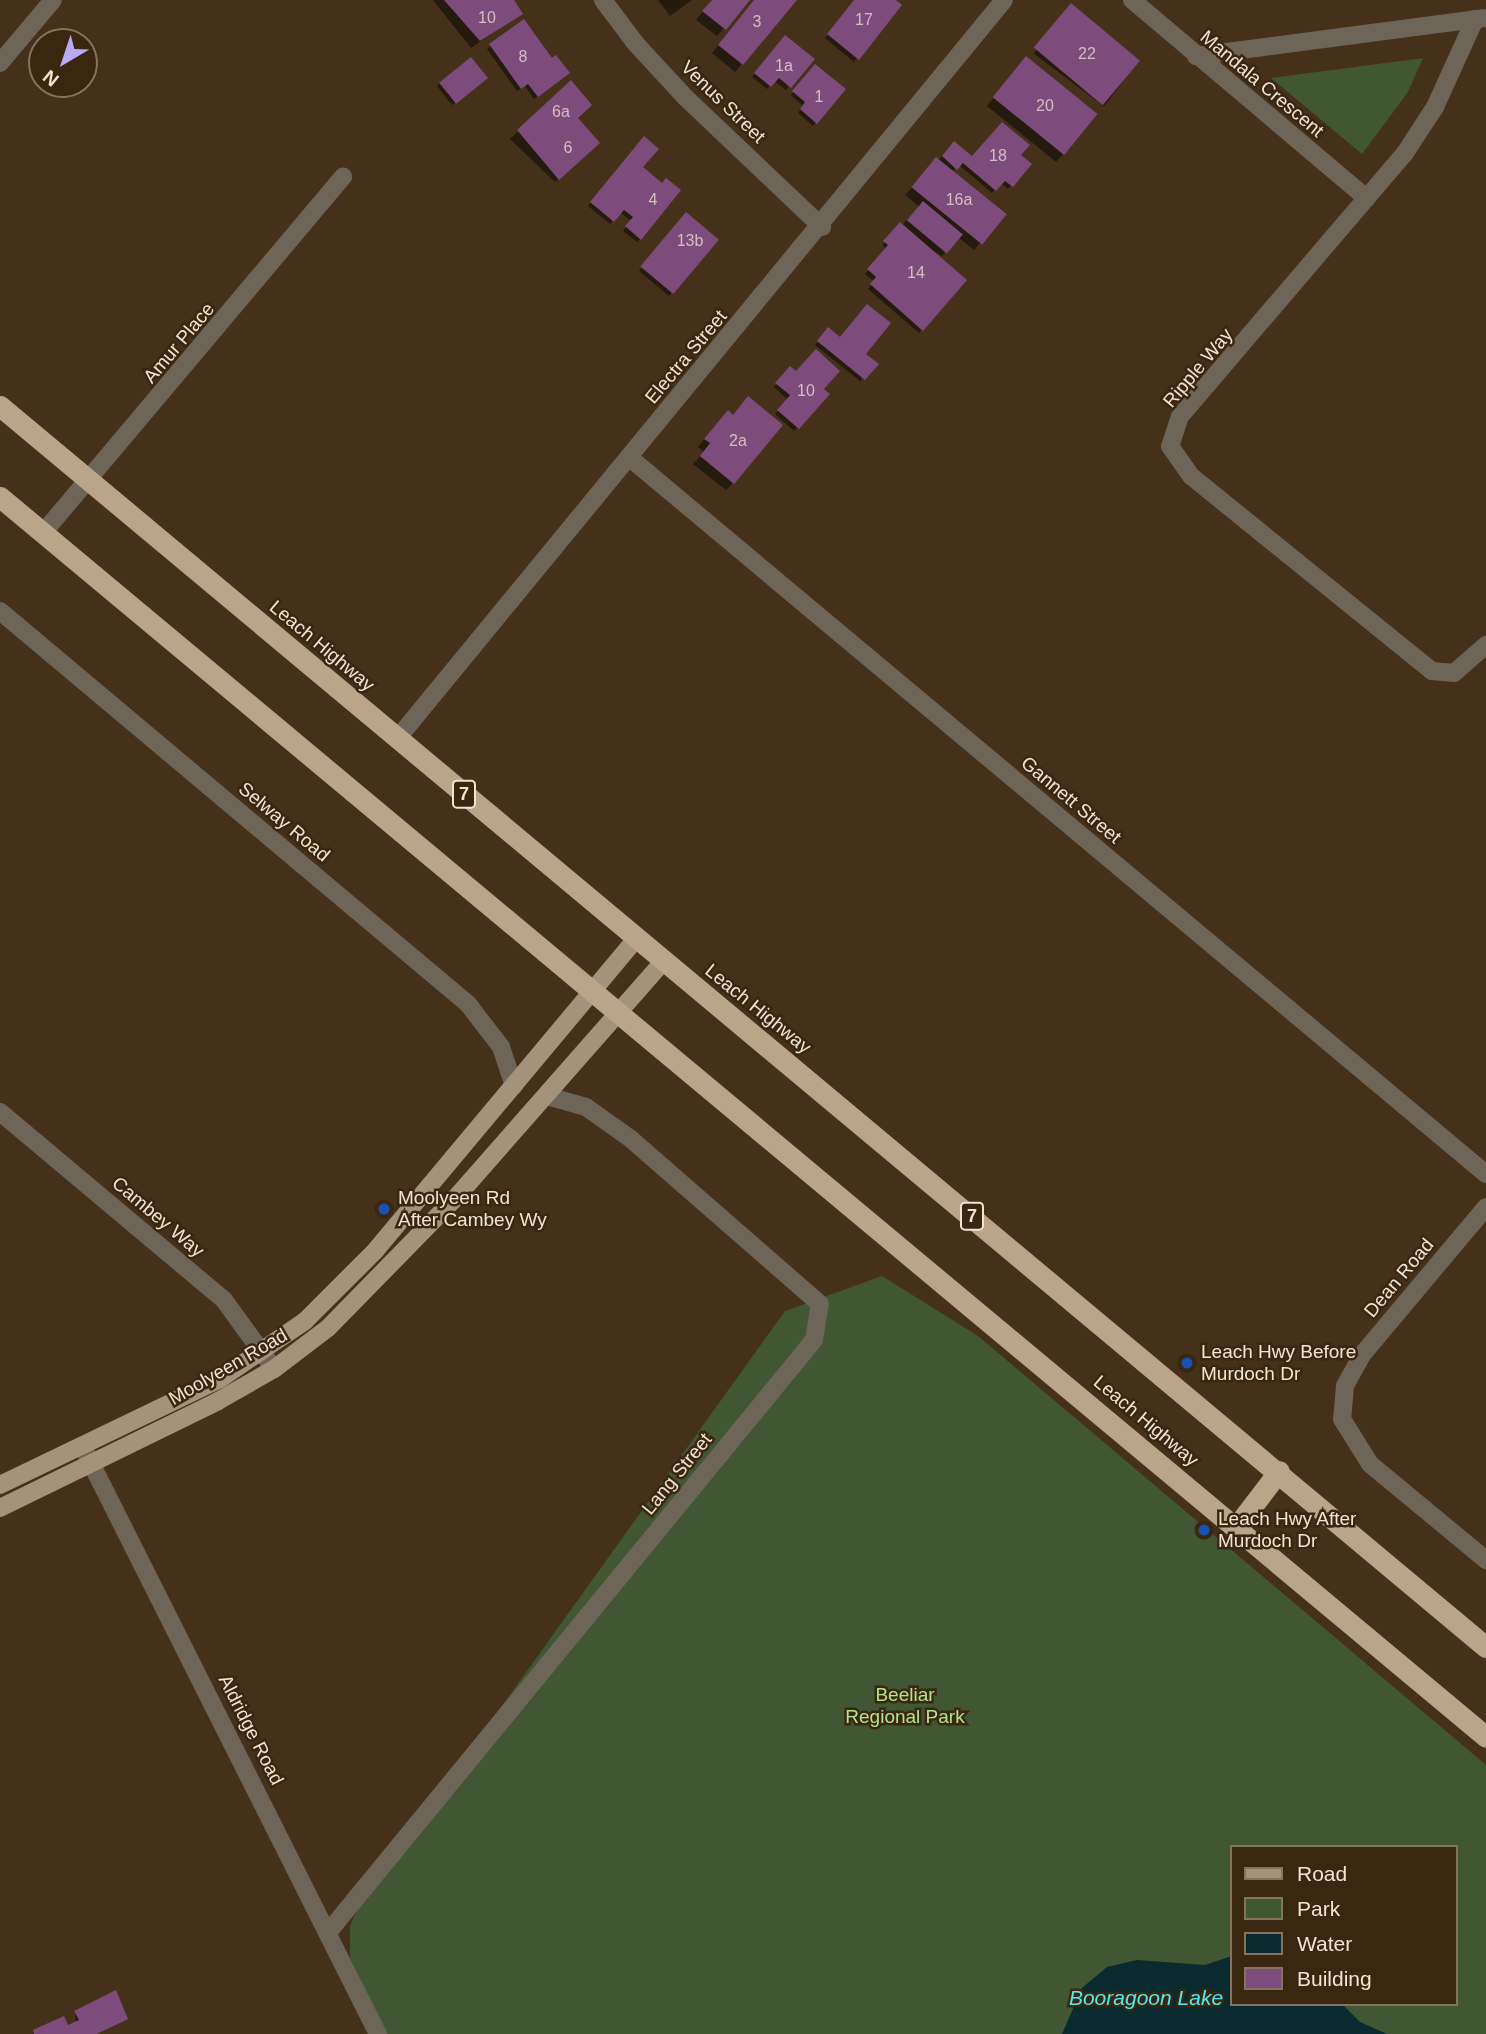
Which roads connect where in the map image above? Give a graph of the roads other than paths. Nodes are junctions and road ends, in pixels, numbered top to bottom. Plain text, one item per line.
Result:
1 (53, 0) edge
2 (603, 0) edge
3 (1004, 0) edge
4 (1132, 0) edge
5 (1480, 18) edge
6 (1196, 56) junction
7 (0, 63) edge
8 (343, 177) dead end
9 (1366, 198) junction
10 (822, 227) junction
11 (0, 406) edge
12 (630, 458) junction
13 (90, 481) junction
14 (0, 497) edge
15 (43, 533) junction
16 (0, 611) edge
17 (1486, 645) edge
18 (397, 739) junction
19 (637, 938) junction
20 (664, 961) junction
21 (594, 990) junction
22 (621, 1012) junction
23 (514, 1086) junction
24 (547, 1096) junction
25 (0, 1112) edge
26 (1486, 1174) edge
27 (1486, 1207) edge
28 (263, 1352) junction
29 (274, 1368) junction
30 (83, 1446) junction
31 (92, 1464) junction
32 (1279, 1471) junction
33 (0, 1485) edge
34 (0, 1508) edge
35 (1237, 1526) junction
36 (1486, 1560) edge
37 (1486, 1647) edge
38 (1486, 1737) edge
39 (330, 1930) junction
40 (378, 2034) edge

1 - 7 street
2 - 10 street, Venus Street
3 - 10 street, Electra Street
4 - 6 street, Mandala Crescent
5 - 6 street
5 - 9 street, Ripple Way
6 - 9 street, Mandala Crescent
8 - 13 street, Amur Place
9 - 17 street, Ripple Way
10 - 12 street, Electra Street
11 - 13 highway, Leach Highway / 7
12 - 18 street, Electra Street
12 - 26 street, Gannett Street
13 - 15 street, Amur Place
13 - 18 highway, Leach Highway / 7
14 - 15 highway, Leach Highway
15 - 21 highway, Leach Highway
16 - 23 street, Selway Road
18 - 19 highway, Leach Highway / 7
19 - 20 highway, Leach Highway / 7
19 - 21 main road, Moolyeen Road
20 - 22 main road, Moolyeen Road
20 - 32 highway, Leach Highway / 7
21 - 22 highway, Leach Highway
21 - 23 main road, Moolyeen Road
22 - 24 main road, Moolyeen Road
22 - 35 highway, Leach Highway
23 - 28 main road, Moolyeen Road
24 - 29 main road, Moolyeen Road
24 - 39 street, Lang Street
25 - 28 street, Cambey Way
27 - 36 street, Dean Road
28 - 29 street, Cambey Way
28 - 30 main road, Moolyeen Road
29 - 31 main road, Moolyeen Road
30 - 31 street, Aldridge Road
30 - 33 main road, Moolyeen Road
31 - 34 main road, Moolyeen Road
31 - 39 street, Aldridge Road
32 - 35 highway
32 - 37 highway, Leach Highway / 7
35 - 38 highway, Leach Highway
39 - 40 street, Aldridge Road

